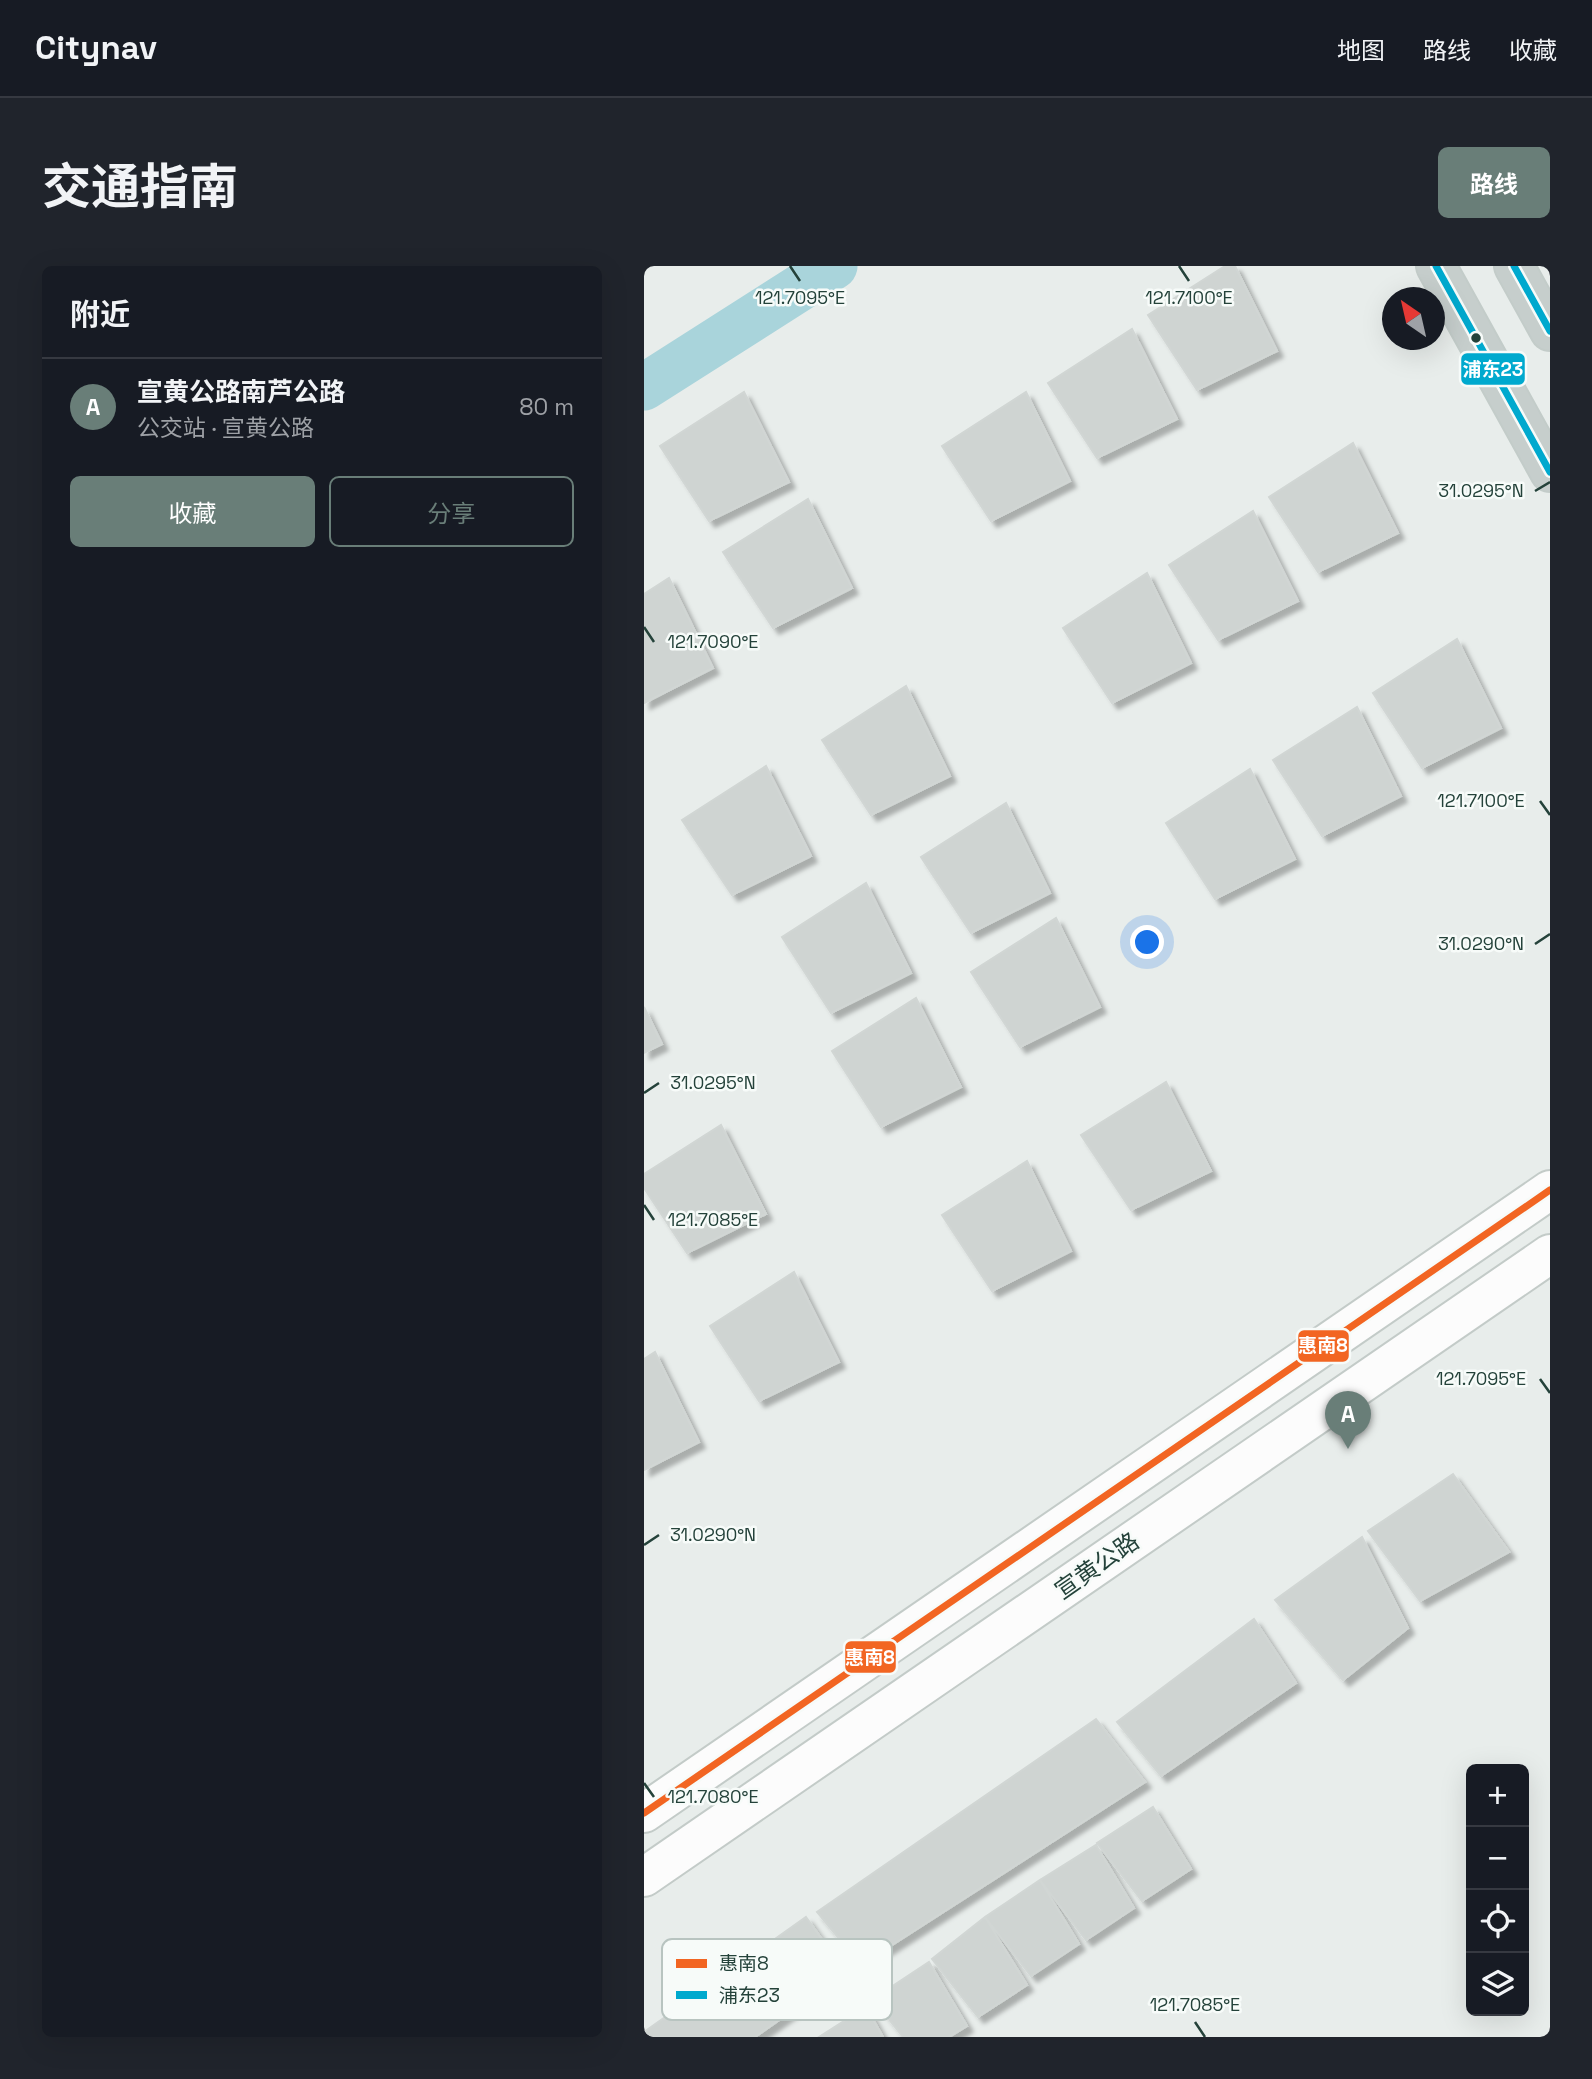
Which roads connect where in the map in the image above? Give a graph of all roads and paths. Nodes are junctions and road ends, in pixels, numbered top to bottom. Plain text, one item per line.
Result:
1 (1436, 266) edge
2 (1514, 266) edge
3 (1550, 331) edge
4 (1550, 472) edge
5 (1550, 1190) edge
6 (1550, 1254) edge
7 (644, 1813) edge
8 (644, 1877) edge

1 - 4 highway
2 - 3 highway
5 - 7 main road
6 - 8 main road, 宣黄公路

